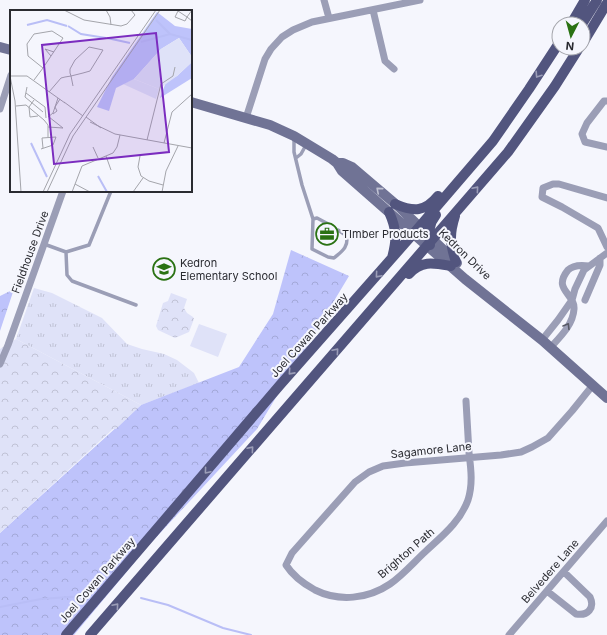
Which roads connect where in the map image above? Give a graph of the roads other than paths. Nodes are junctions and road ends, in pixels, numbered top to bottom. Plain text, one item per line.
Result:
1 (324, 0) edge
2 (420, 0) edge
3 (586, 0) edge
4 (596, 0) edge
5 (607, 3) edge
6 (373, 10) junction
7 (576, 16) edge
8 (587, 16) edge
9 (329, 18) junction
10 (591, 28) edge
11 (0, 47) edge
12 (10, 50) edge
13 (551, 55) edge
14 (575, 56) edge
15 (394, 70) dead end
16 (10, 78) edge
17 (607, 101) edge
18 (192, 102) edge
19 (0, 109) edge
20 (246, 118) junction
21 (294, 136) junction
22 (493, 141) junction
23 (307, 143) junction
24 (607, 147) edge
25 (296, 158) junction
26 (63, 192) edge
27 (111, 192) edge
28 (607, 198) edge
29 (392, 208) junction
30 (458, 210) junction
31 (313, 219) junction
32 (332, 226) dead end
33 (338, 230) dead end
34 (417, 230) junction
35 (430, 242) junction
36 (44, 244) junction
37 (607, 247) edge
38 (66, 252) junction
39 (607, 253) edge
40 (600, 258) junction
41 (391, 260) junction
42 (454, 264) junction
43 (589, 266) junction
44 (572, 300) junction
45 (585, 300) dead end
46 (136, 305) dead end
47 (364, 319) junction
48 (356, 329) junction
49 (542, 340) junction
50 (550, 348) junction
51 (0, 364) edge
52 (593, 385) junction
53 (607, 398) edge
54 (466, 401) dead end
55 (470, 457) junction
56 (607, 521) edge
57 (286, 565) joint
58 (564, 572) junction
59 (547, 591) junction
60 (66, 635) edge
61 (90, 635) edge
62 (509, 635) edge

1 - 9 street
2 - 6 street
3 - 7 main road
4 - 8 main road
5 - 10 main road
6 - 9 street
6 - 15 street
9 - 20 street
11 - 12 street
13 -> 22 main road, Joel Cowan Parkway
30 -> 14 main road
16 - 19 street
17 - 24 street
18 - 20 street, Kedron Drive
20 - 21 street, Kedron Drive
21 - 23 street, Kedron Drive
21 - 25 lane
22 - 29 main road
22 - 34 main road, Joel Cowan Parkway
22 - 35 main road
23 - 25 lane
23 - 29 street, Kedron Drive
25 - 31 lane
26 - 36 street, Fieldhouse Drive
27 - 38 lane
28 - 37 street
29 - 34 street, Kedron Drive
29 - 41 main road
30 - 35 main road
30 - 42 main road
31 - 32 lane
31 - 33 lane
34 - 35 street, Kedron Drive
34 - 41 main road, Joel Cowan Parkway
34 - 48 main road
35 - 42 street, Kedron Drive
35 - 47 main road
36 - 38 lane
36 - 51 street, Fieldhouse Drive
38 - 46 lane
39 - 40 street
40 - 43 street
40 - 45 street
41 -> 60 main road, Joel Cowan Parkway
42 - 47 main road
42 - 49 street, Kedron Drive
43 - 44 street
43 - 44 street
44 - 49 street
50 -> 44 street
47 - 48 main road
61 -> 48 main road
49 - 50 street, Kedron Drive
50 - 52 street, Kedron Drive
52 - 53 street, Kedron Drive
52 - 55 street, Sagamore Lane
54 - 55 street, Brighton Path
55 - 57 street, Sagamore Lane
55 - 57 street, Brighton Path
56 - 58 street, Belvedere Lane
58 - 59 street, Belvedere Lane
58 - 59 street
59 - 62 street, Belvedere Lane

